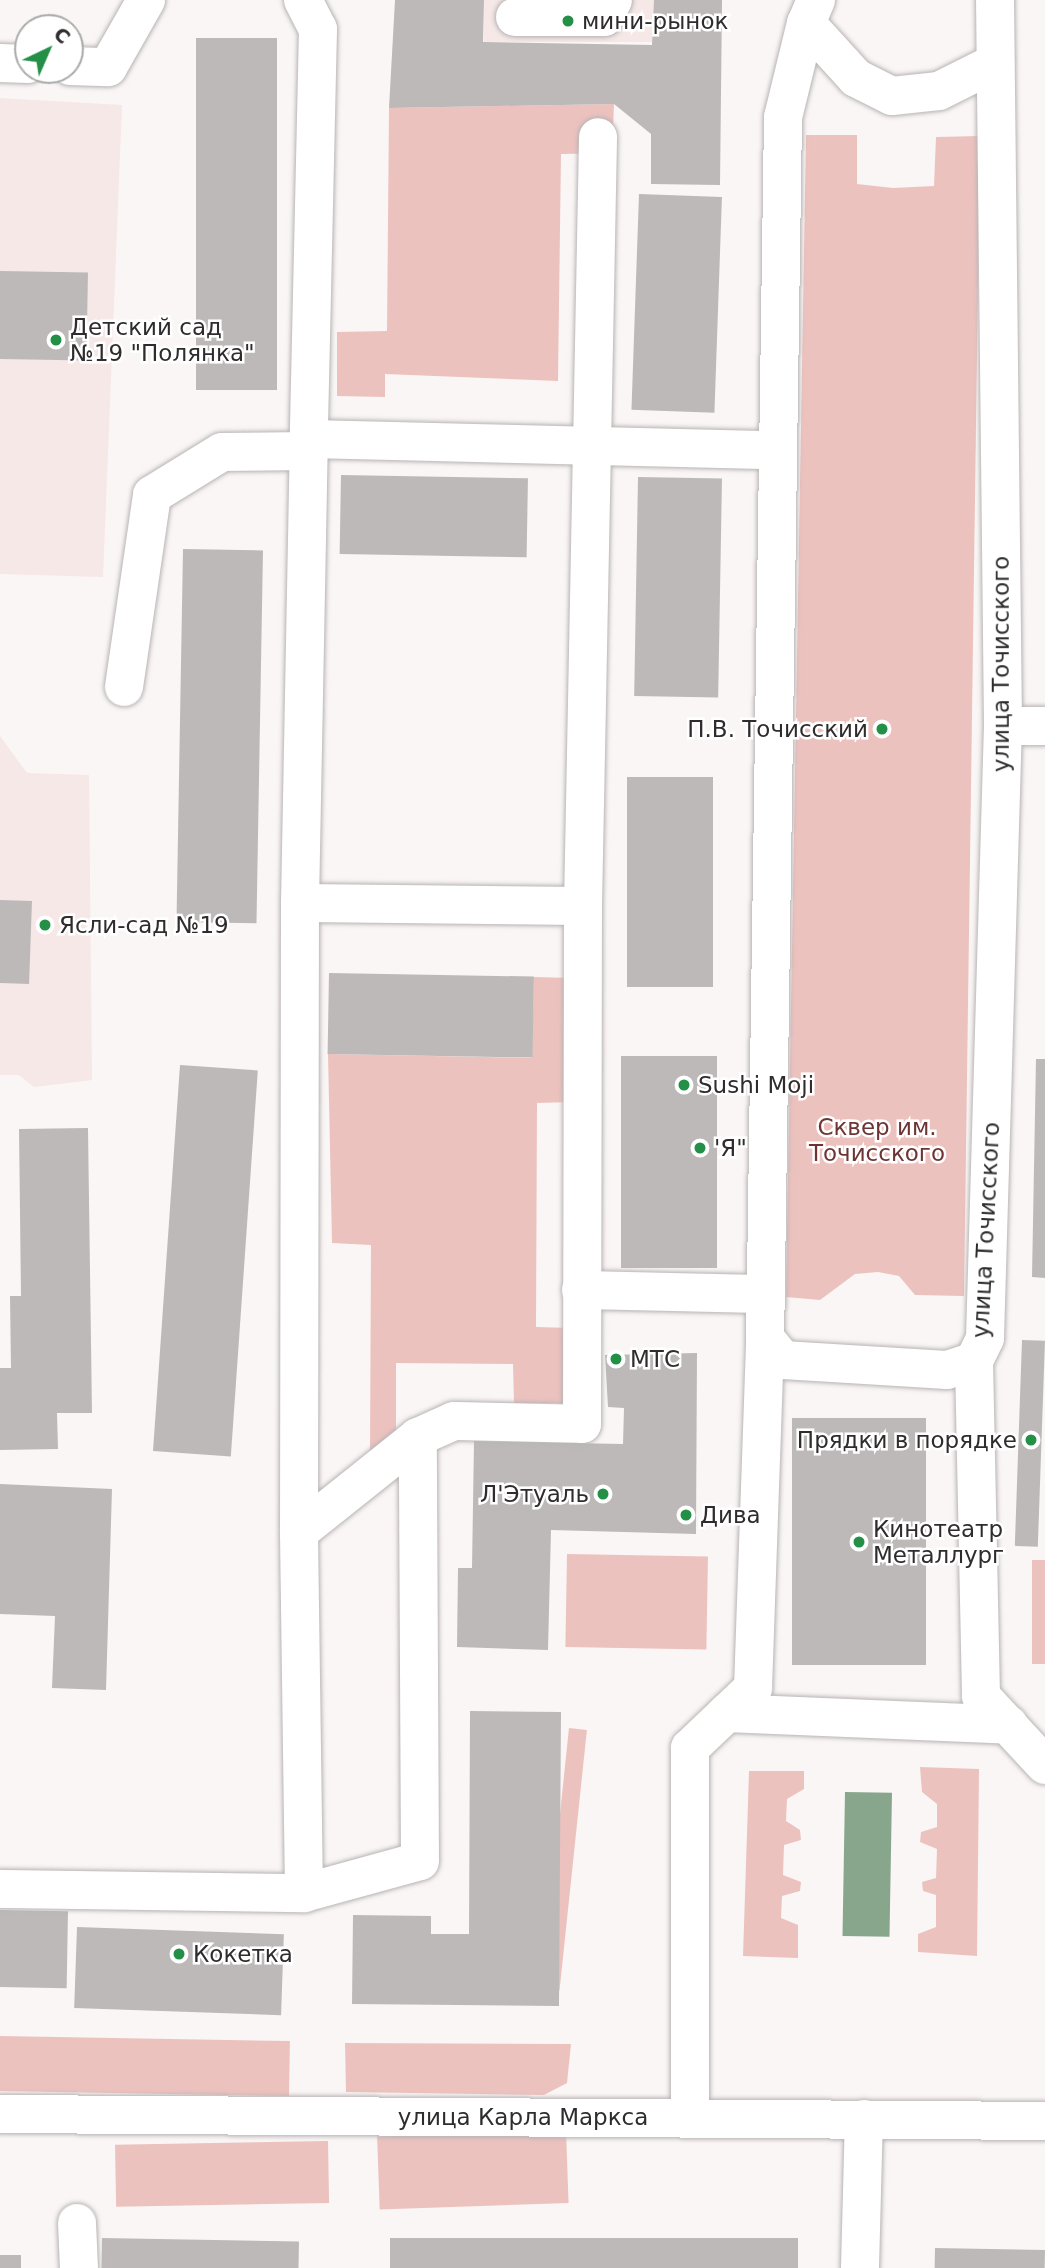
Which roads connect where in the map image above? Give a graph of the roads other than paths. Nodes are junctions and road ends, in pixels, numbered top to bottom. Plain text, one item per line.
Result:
1 (146, 0) edge
2 (303, 0) edge
3 (613, 0) edge
4 (995, 0) edge
5 (811, 12) edge
6 (515, 17) dead end
7 (995, 64) junction
8 (84, 66) edge
9 (598, 138) dead end
10 (594, 442) junction
11 (309, 445) junction
12 (774, 450) junction
13 (124, 687) dead end
14 (1003, 726) junction
15 (1045, 726) edge
16 (300, 903) junction
17 (583, 905) junction
18 (581, 1290) junction
19 (763, 1294) junction
20 (765, 1338) junction
21 (974, 1361) junction
22 (418, 1437) junction
23 (299, 1532) junction
24 (727, 1713) junction
25 (1009, 1725) junction
26 (1045, 1765) edge
27 (0, 1889) edge
28 (304, 1894) junction
29 (1045, 2097) edge
30 (0, 2114) edge
31 (690, 2118) junction
32 (864, 2119) junction
33 (1045, 2122) edge
34 (77, 2223) dead end
35 (79, 2268) edge
36 (860, 2268) edge

1 - 8 street
2 - 11 street
3 - 6 street
4 - 7 street, улица Точисского
5 - 7 street
5 - 12 street
7 - 14 street, улица Точисского
9 - 10 street
10 - 11 street
10 - 12 street
10 - 17 street
11 - 13 street
11 - 16 street
12 - 19 street
14 - 15 street
14 - 21 street, улица Точисского
16 - 17 street
16 - 23 street
17 - 18 street
18 - 19 street
18 - 22 street
19 - 20 street
20 - 21 street, улица Точисского
20 - 24 street
21 - 25 street
22 - 23 street
22 - 28 street
23 - 28 street
24 - 25 street
24 - 31 street
25 - 26 street
27 - 28 street
29 - 33 street
30 - 31 street, улица Карла Маркса
31 - 32 street, улица Карла Маркса
32 - 33 street, улица Карла Маркса
32 - 36 street
34 - 35 street

